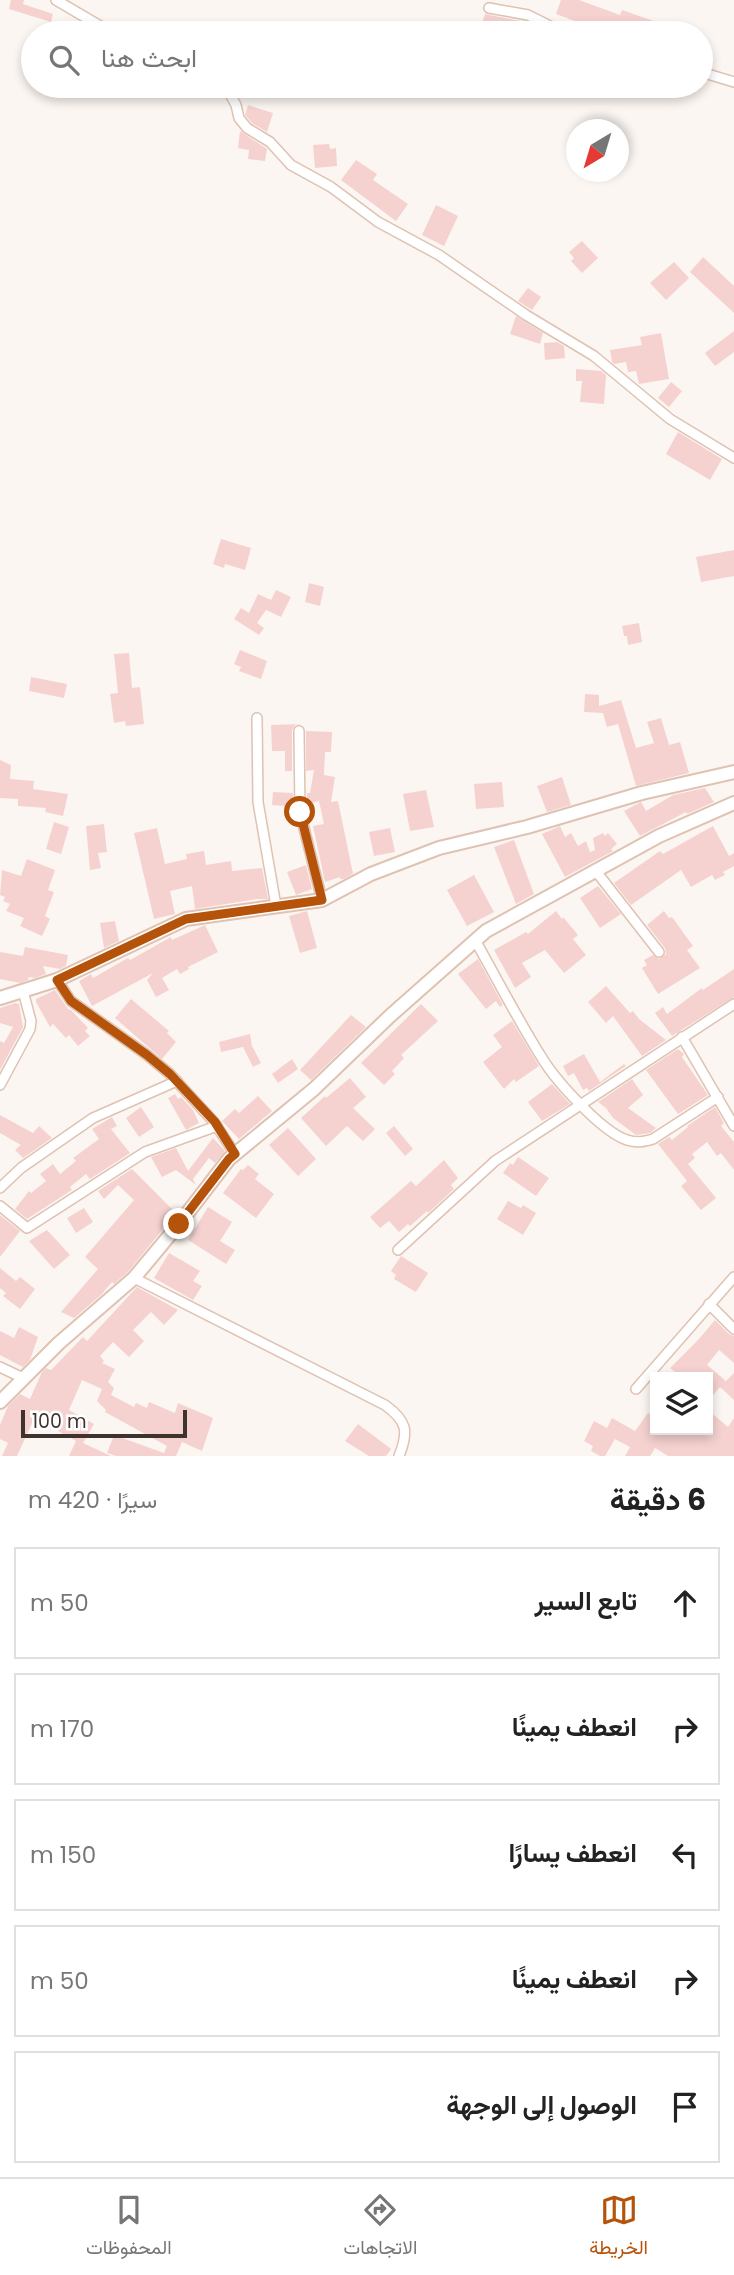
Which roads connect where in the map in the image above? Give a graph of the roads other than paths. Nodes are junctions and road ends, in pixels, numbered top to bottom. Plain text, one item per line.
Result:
1 (56, 0) edge
2 (489, 8) dead end
3 (92, 21) edge
4 (540, 21) edge
5 (713, 76) edge
6 (734, 82) edge
7 (232, 98) edge
8 (734, 458) edge
9 (257, 718) dead end
10 (299, 731) dead end
11 (734, 772) edge
12 (734, 803) edge
13 (595, 870) junction
14 (322, 900) junction
15 (276, 906) junction
16 (475, 940) junction
17 (659, 952) dead end
18 (57, 980) junction
19 (23, 991) junction
20 (0, 998) edge
21 (734, 1004) edge
22 (682, 1037) junction
23 (177, 1081) junction
24 (0, 1085) edge
25 (718, 1097) junction
26 (580, 1104) junction
27 (217, 1126) junction
28 (734, 1126) edge
29 (235, 1154) junction
30 (0, 1188) edge
31 (0, 1206) edge
32 (398, 1250) dead end
33 (734, 1277) edge
34 (134, 1278) junction
35 (709, 1304) junction
36 (734, 1329) edge
37 (0, 1367) edge
38 (23, 1378) junction
39 (636, 1389) dead end
40 (0, 1402) edge
41 (399, 1456) edge

1 - 3 street
2 - 4 street
5 - 6 street
7 - 8 street
9 - 15 street
10 - 14 street
11 - 14 street
12 - 13 street
13 - 16 street
13 - 17 street
14 - 15 street
15 - 18 street
16 - 26 street
16 - 29 street
18 - 19 street
18 - 23 street
19 - 20 street
19 - 24 street
21 - 22 street
22 - 25 street
22 - 26 street
23 - 27 street
23 - 30 street
25 - 26 street
25 - 28 street
26 - 32 street
27 - 29 street
27 - 31 street
29 - 34 street
33 - 35 street
34 - 38 street
34 - 41 street
35 - 36 street
35 - 39 street
37 - 38 street
38 - 40 street

